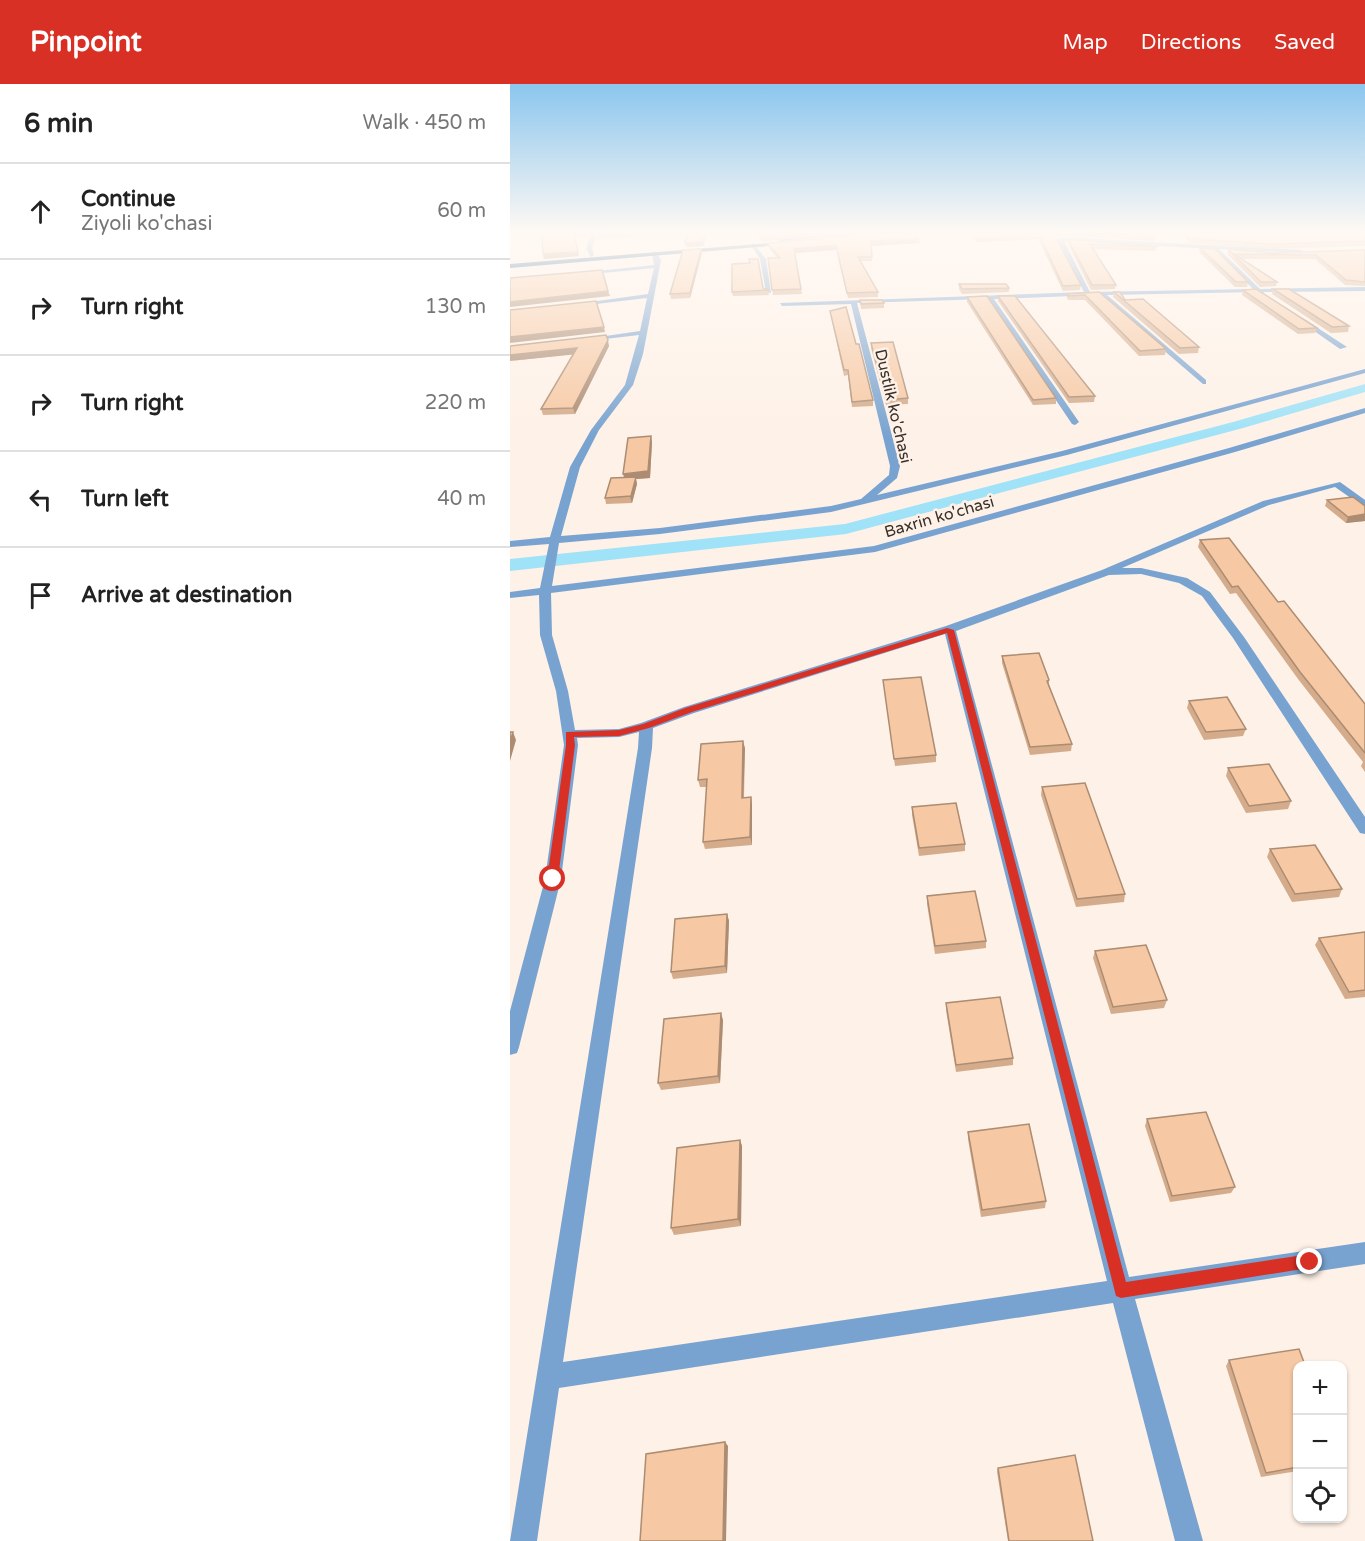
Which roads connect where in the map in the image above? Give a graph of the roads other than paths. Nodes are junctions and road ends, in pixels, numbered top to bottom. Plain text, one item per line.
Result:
1 (605, 301) edge
2 (649, 301) edge
3 (877, 301) edge
4 (992, 301) edge
5 (1110, 301) edge
6 (854, 302) junction
7 (782, 304) dead end
8 (568, 305) edge
9 (1296, 316) edge
10 (643, 333) junction
11 (577, 340) edge
12 (1343, 347) dead end
13 (1365, 371) edge
14 (1203, 382) dead end
15 (1365, 410) edge
16 (1075, 422) dead end
17 (861, 502) junction
18 (1365, 505) edge
19 (555, 539) junction
20 (510, 544) edge
21 (1106, 572) junction
22 (545, 592) junction
23 (510, 595) edge
24 (950, 630) junction
25 (646, 726) junction
26 (569, 734) junction
27 (1365, 829) edge
28 (510, 1047) edge
29 (1365, 1253) edge
30 (1121, 1291) junction
31 (548, 1377) junction
32 (523, 1541) edge
33 (1189, 1541) edge

1 - 8 street
2 - 10 street
3 - 6 street
4 - 16 street
5 - 14 street
6 - 7 street
6 - 17 street, Dustlik ko'chasi
9 - 12 street
10 - 11 street
10 - 19 street
13 - 17 street
15 - 22 street, Baxrin ko'chasi
17 - 19 street
18 - 21 street
19 - 20 street
19 - 22 street
21 - 24 street
21 - 27 street
22 - 23 street, Baxrin ko'chasi
22 - 26 street
24 - 25 street
24 - 30 street
25 - 26 street
25 - 31 street
26 - 28 street
29 - 30 street
30 - 31 street
30 - 33 street
31 - 32 street

